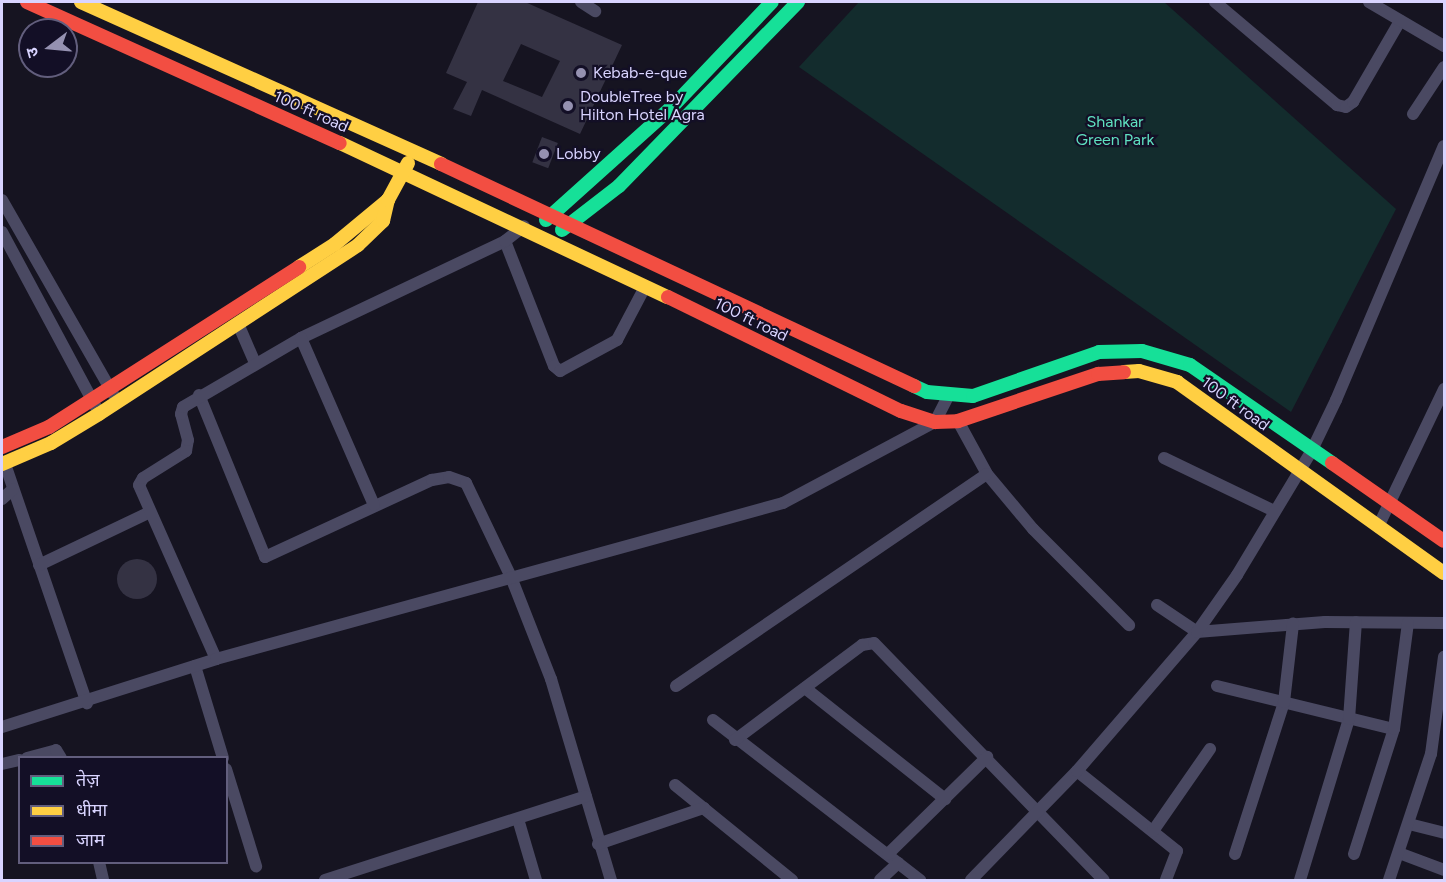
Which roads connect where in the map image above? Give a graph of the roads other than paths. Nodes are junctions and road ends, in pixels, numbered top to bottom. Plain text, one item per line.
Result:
1 (27, 2) edge
2 (81, 2) edge
3 (581, 2) edge
4 (772, 2) edge
5 (798, 2) edge
6 (1369, 2) edge
7 (1223, 4) edge
8 (595, 11) dead end
9 (1400, 21) junction
10 (1444, 46) edge
11 (1444, 67) edge
12 (1413, 114) dead end
13 (1444, 146) edge
14 (413, 153) junction
15 (404, 172) junction
16 (2, 200) edge
17 (388, 201) junction
18 (552, 216) junction
19 (569, 225) junction
20 (528, 228) junction
21 (2, 232) edge
22 (549, 238) junction
23 (505, 241) junction
24 (645, 287) junction
25 (239, 326) junction
26 (301, 338) junction
27 (255, 363) junction
28 (109, 389) junction
29 (1444, 389) edge
30 (199, 395) junction
31 (948, 396) junction
32 (92, 400) junction
33 (118, 402) junction
34 (99, 414) junction
35 (958, 421) junction
36 (935, 422) junction
37 (2, 447) edge
38 (1311, 452) junction
39 (1164, 458) dead end
40 (3, 464) edge
41 (1298, 471) junction
42 (987, 474) junction
43 (13, 489) junction
44 (2, 499) edge
45 (1392, 504) junction
46 (374, 505) junction
47 (1274, 511) junction
48 (150, 512) junction
49 (1378, 527) junction
50 (1444, 541) edge
51 (39, 565) junction
52 (1444, 573) edge
53 (511, 577) junction
54 (1157, 604) dead end
55 (1356, 622) junction
56 (1408, 623) junction
57 (1444, 623) edge
58 (1293, 624) junction
59 (1129, 626) dead end
60 (1197, 632) junction
61 (1444, 657) edge
62 (216, 659) junction
63 (195, 666) junction
64 (676, 686) dead end
65 (1217, 686) dead end
66 (805, 688) junction
67 (87, 702) junction
68 (1284, 702) junction
69 (1349, 719) junction
70 (713, 720) dead end
71 (3, 724) edge
72 (1394, 729) junction
73 (735, 740) junction
74 (1210, 749) dead end
75 (34, 756) edge
76 (60, 756) edge
77 (222, 756) edge
78 (987, 757) junction
79 (18, 760) edge
80 (2, 764) edge
81 (1077, 771) junction
82 (228, 775) edge
83 (675, 785) dead end
84 (586, 796) junction
85 (945, 799) junction
86 (704, 808) junction
87 (1037, 812) junction
88 (518, 819) junction
89 (1409, 824) junction
90 (1152, 831) junction
91 (1444, 833) edge
92 (598, 844) junction
93 (1399, 853) junction
94 (888, 854) junction
95 (1235, 854) dead end
96 (1354, 854) dead end
97 (898, 863) junction
98 (99, 864) edge
99 (256, 866) dead end
100 (1444, 870) edge
101 (103, 880) edge
102 (325, 880) edge
103 (532, 880) edge
104 (611, 880) edge
105 (792, 880) edge
106 (880, 880) edge
107 (920, 880) edge
108 (971, 880) edge
109 (1104, 880) edge
110 (1166, 880) edge
111 (1300, 880) edge
112 (1389, 880) edge

1 - 15 main road, 100 ft road
2 - 14 main road, 100 ft road
3 - 8 street
4 - 18 main road
5 - 19 main road
6 - 9 street
7 - 9 street
9 - 10 street
11 - 12 street
13 - 38 street
14 - 15 main road
14 - 18 main road, 100 ft road
15 - 17 main road
15 - 20 main road, 100 ft road
16 - 28 street
17 - 25 main road
17 - 28 main road
18 - 19 main road, 100 ft road
18 - 20 main road
19 - 22 main road
19 - 31 main road, 100 ft road
20 - 22 main road, 100 ft road
20 - 23 street
21 - 32 street
22 - 24 main road, 100 ft road
23 - 24 street
23 - 26 street
24 - 36 main road, 100 ft road
25 - 27 street
25 - 33 main road
26 - 27 street
26 - 46 street
27 - 30 street
28 - 32 main road
28 - 33 street
29 - 45 street
30 - 46 street
30 - 48 street
31 - 36 street
31 - 38 main road, 100 ft road
32 - 34 street
32 - 37 main road
33 - 34 main road
34 - 40 main road
35 - 36 main road, 100 ft road
35 - 41 main road, 100 ft road
35 - 42 street
36 - 53 street
38 - 41 street
38 - 45 main road, 100 ft road
39 - 47 street
40 - 43 street
41 - 47 street
41 - 49 main road, 100 ft road
42 - 59 street
42 - 64 street
43 - 44 street
43 - 51 street
45 - 49 street
45 - 50 main road, 100 ft road
46 - 53 street
47 - 60 street
48 - 51 street
48 - 62 street
49 - 52 main road, 100 ft road
51 - 67 street
53 - 62 street
53 - 84 street
54 - 60 street
55 - 56 street
55 - 58 street
55 - 69 street
56 - 57 street
56 - 72 street
58 - 60 street
58 - 68 street
60 - 81 street
61 - 89 street
62 - 63 street
63 - 67 street
63 - 77 street
65 - 68 street
66 - 73 street
66 - 78 street
66 - 85 street
67 - 71 street
68 - 69 street
68 - 95 street
69 - 72 street
69 - 111 street
70 - 73 street
72 - 96 street
73 - 94 street
74 - 90 street
75 - 76 street
78 - 85 street
78 - 87 street
79 - 80 street
81 - 87 street
81 - 90 street
82 - 99 street
83 - 86 street
84 - 88 street
84 - 92 street
85 - 94 street
86 - 92 street
86 - 105 street
87 - 108 street
87 - 109 street
88 - 102 street
88 - 103 street
89 - 91 street
89 - 93 street
90 - 110 street
92 - 104 street
93 - 100 street
93 - 112 street
94 - 97 street
97 - 106 street
97 - 107 street
98 - 101 street

